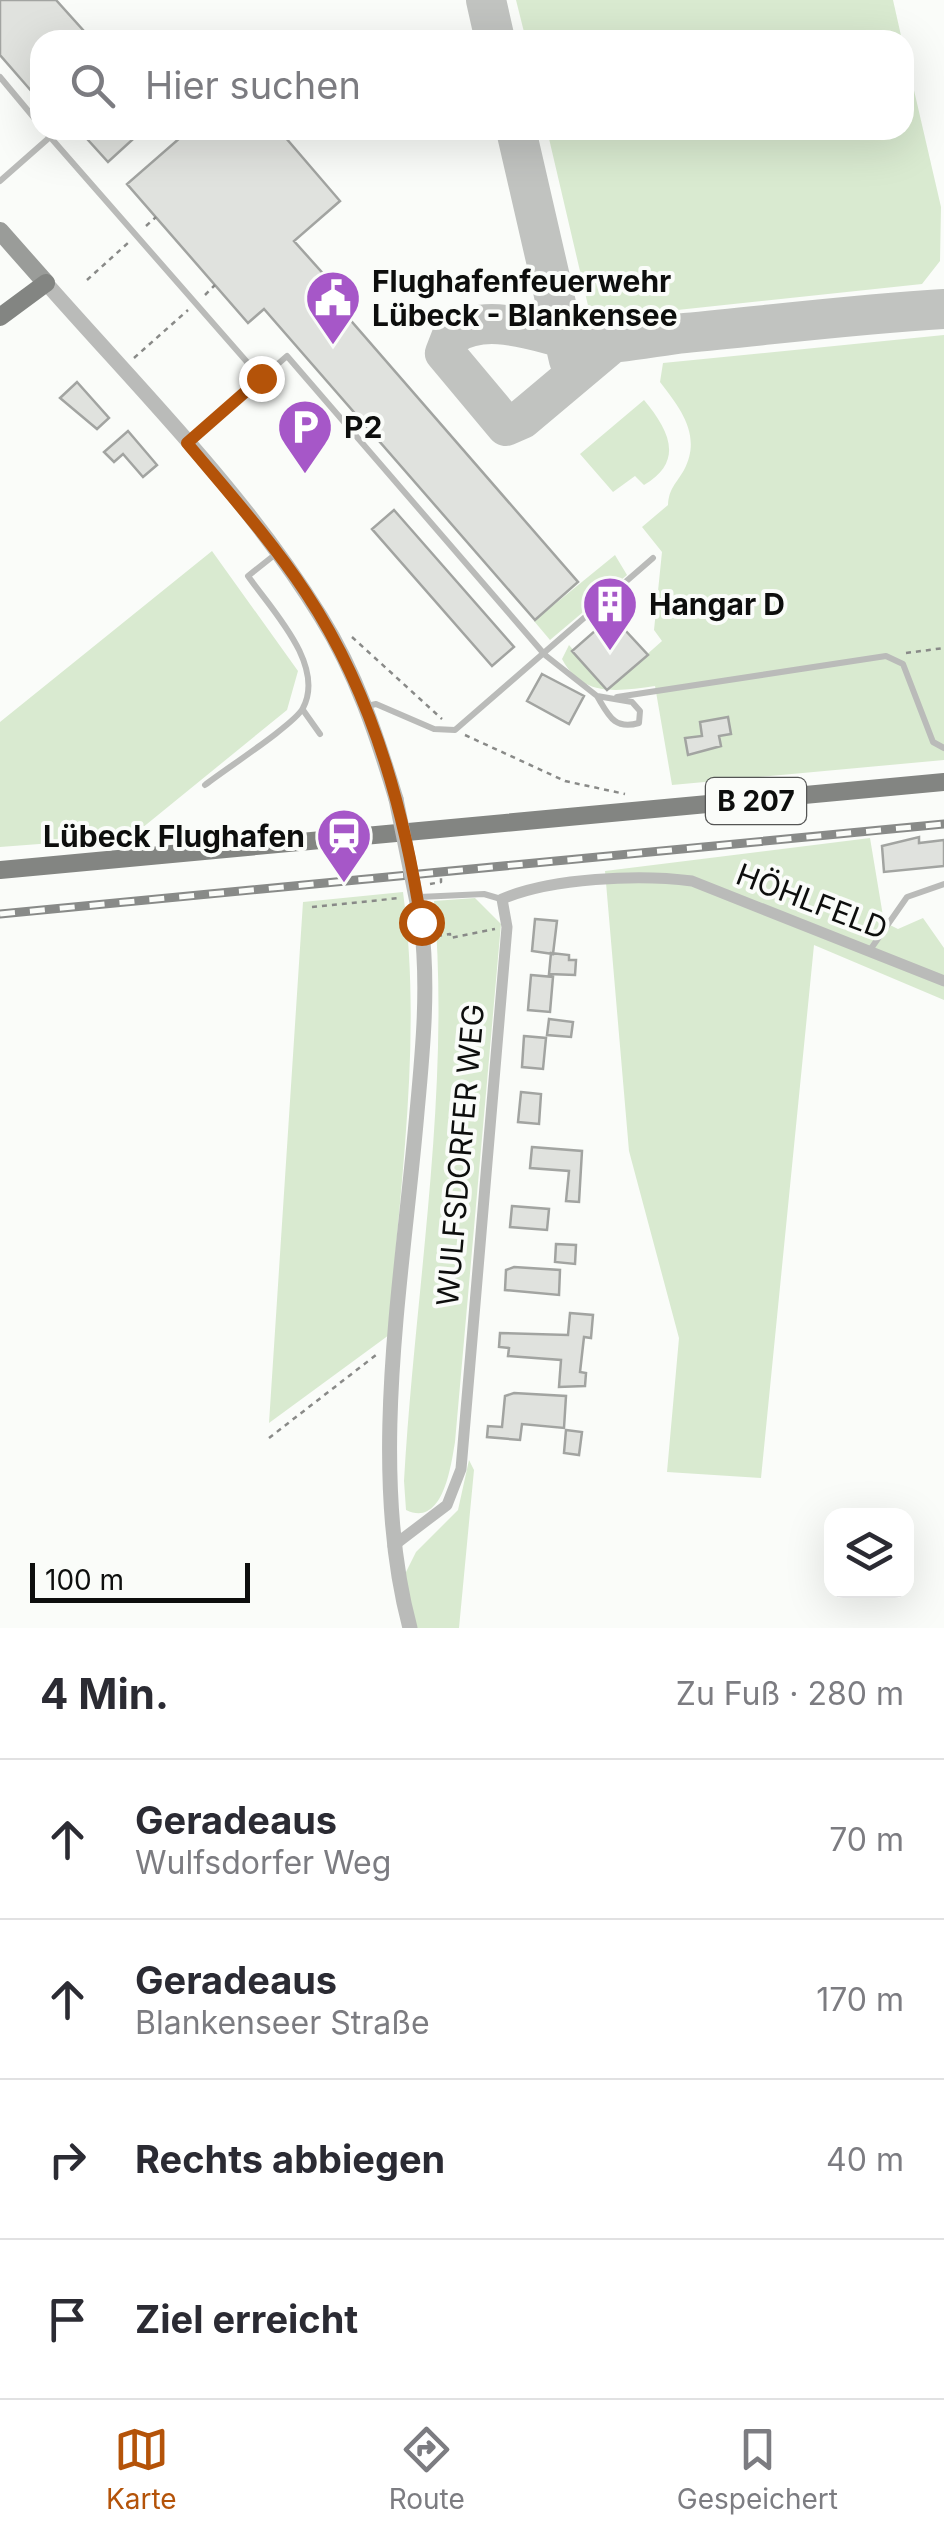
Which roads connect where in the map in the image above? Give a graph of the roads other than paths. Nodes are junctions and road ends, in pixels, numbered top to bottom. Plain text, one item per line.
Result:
1 (0, 77) edge
2 (30, 114) edge
3 (36, 140) edge
4 (52, 140) edge
5 (0, 181) edge
6 (0, 232) edge
7 (46, 283) junction
8 (0, 317) edge
9 (261, 378) junction
10 (187, 443) junction
11 (278, 553) junction
12 (653, 558) dead end
13 (545, 654) junction
14 (597, 696) junction
15 (610, 698) junction
16 (366, 706) junction
17 (303, 710) junction
18 (320, 734) dead end
19 (944, 748) edge
20 (944, 782) edge
21 (205, 785) dead end
22 (0, 870) edge
23 (944, 884) edge
24 (411, 897) road end
25 (502, 900) junction
26 (870, 950) junction
27 (944, 981) edge
28 (393, 1546) junction
29 (410, 1628) edge

1 - 2 lane
3 - 5 lane
4 - 9 lane
6 - 7 main road
7 - 8 main road
7 - 10 street, WULFSDORFER WEG
9 - 10 lane
9 - 13 lane
10 - 11 street, WULFSDORFER WEG
11 - 16 street, WULFSDORFER WEG
11 - 17 lane
12 - 13 lane
13 - 14 lane
13 - 16 lane
14 - 15 lane
14 - 15 lane
15 - 19 lane
16 - 28 street, WULFSDORFER WEG, bridge
17 - 18 lane
17 - 21 lane
20 - 22 main road, B 207
23 - 26 lane
24 - 25 lane
25 - 26 street, HÖHLFELD
25 - 28 street, WULFSDORFER WEG
26 - 27 street, HÖHLFELD
28 - 29 street, WULFSDORFER WEG

